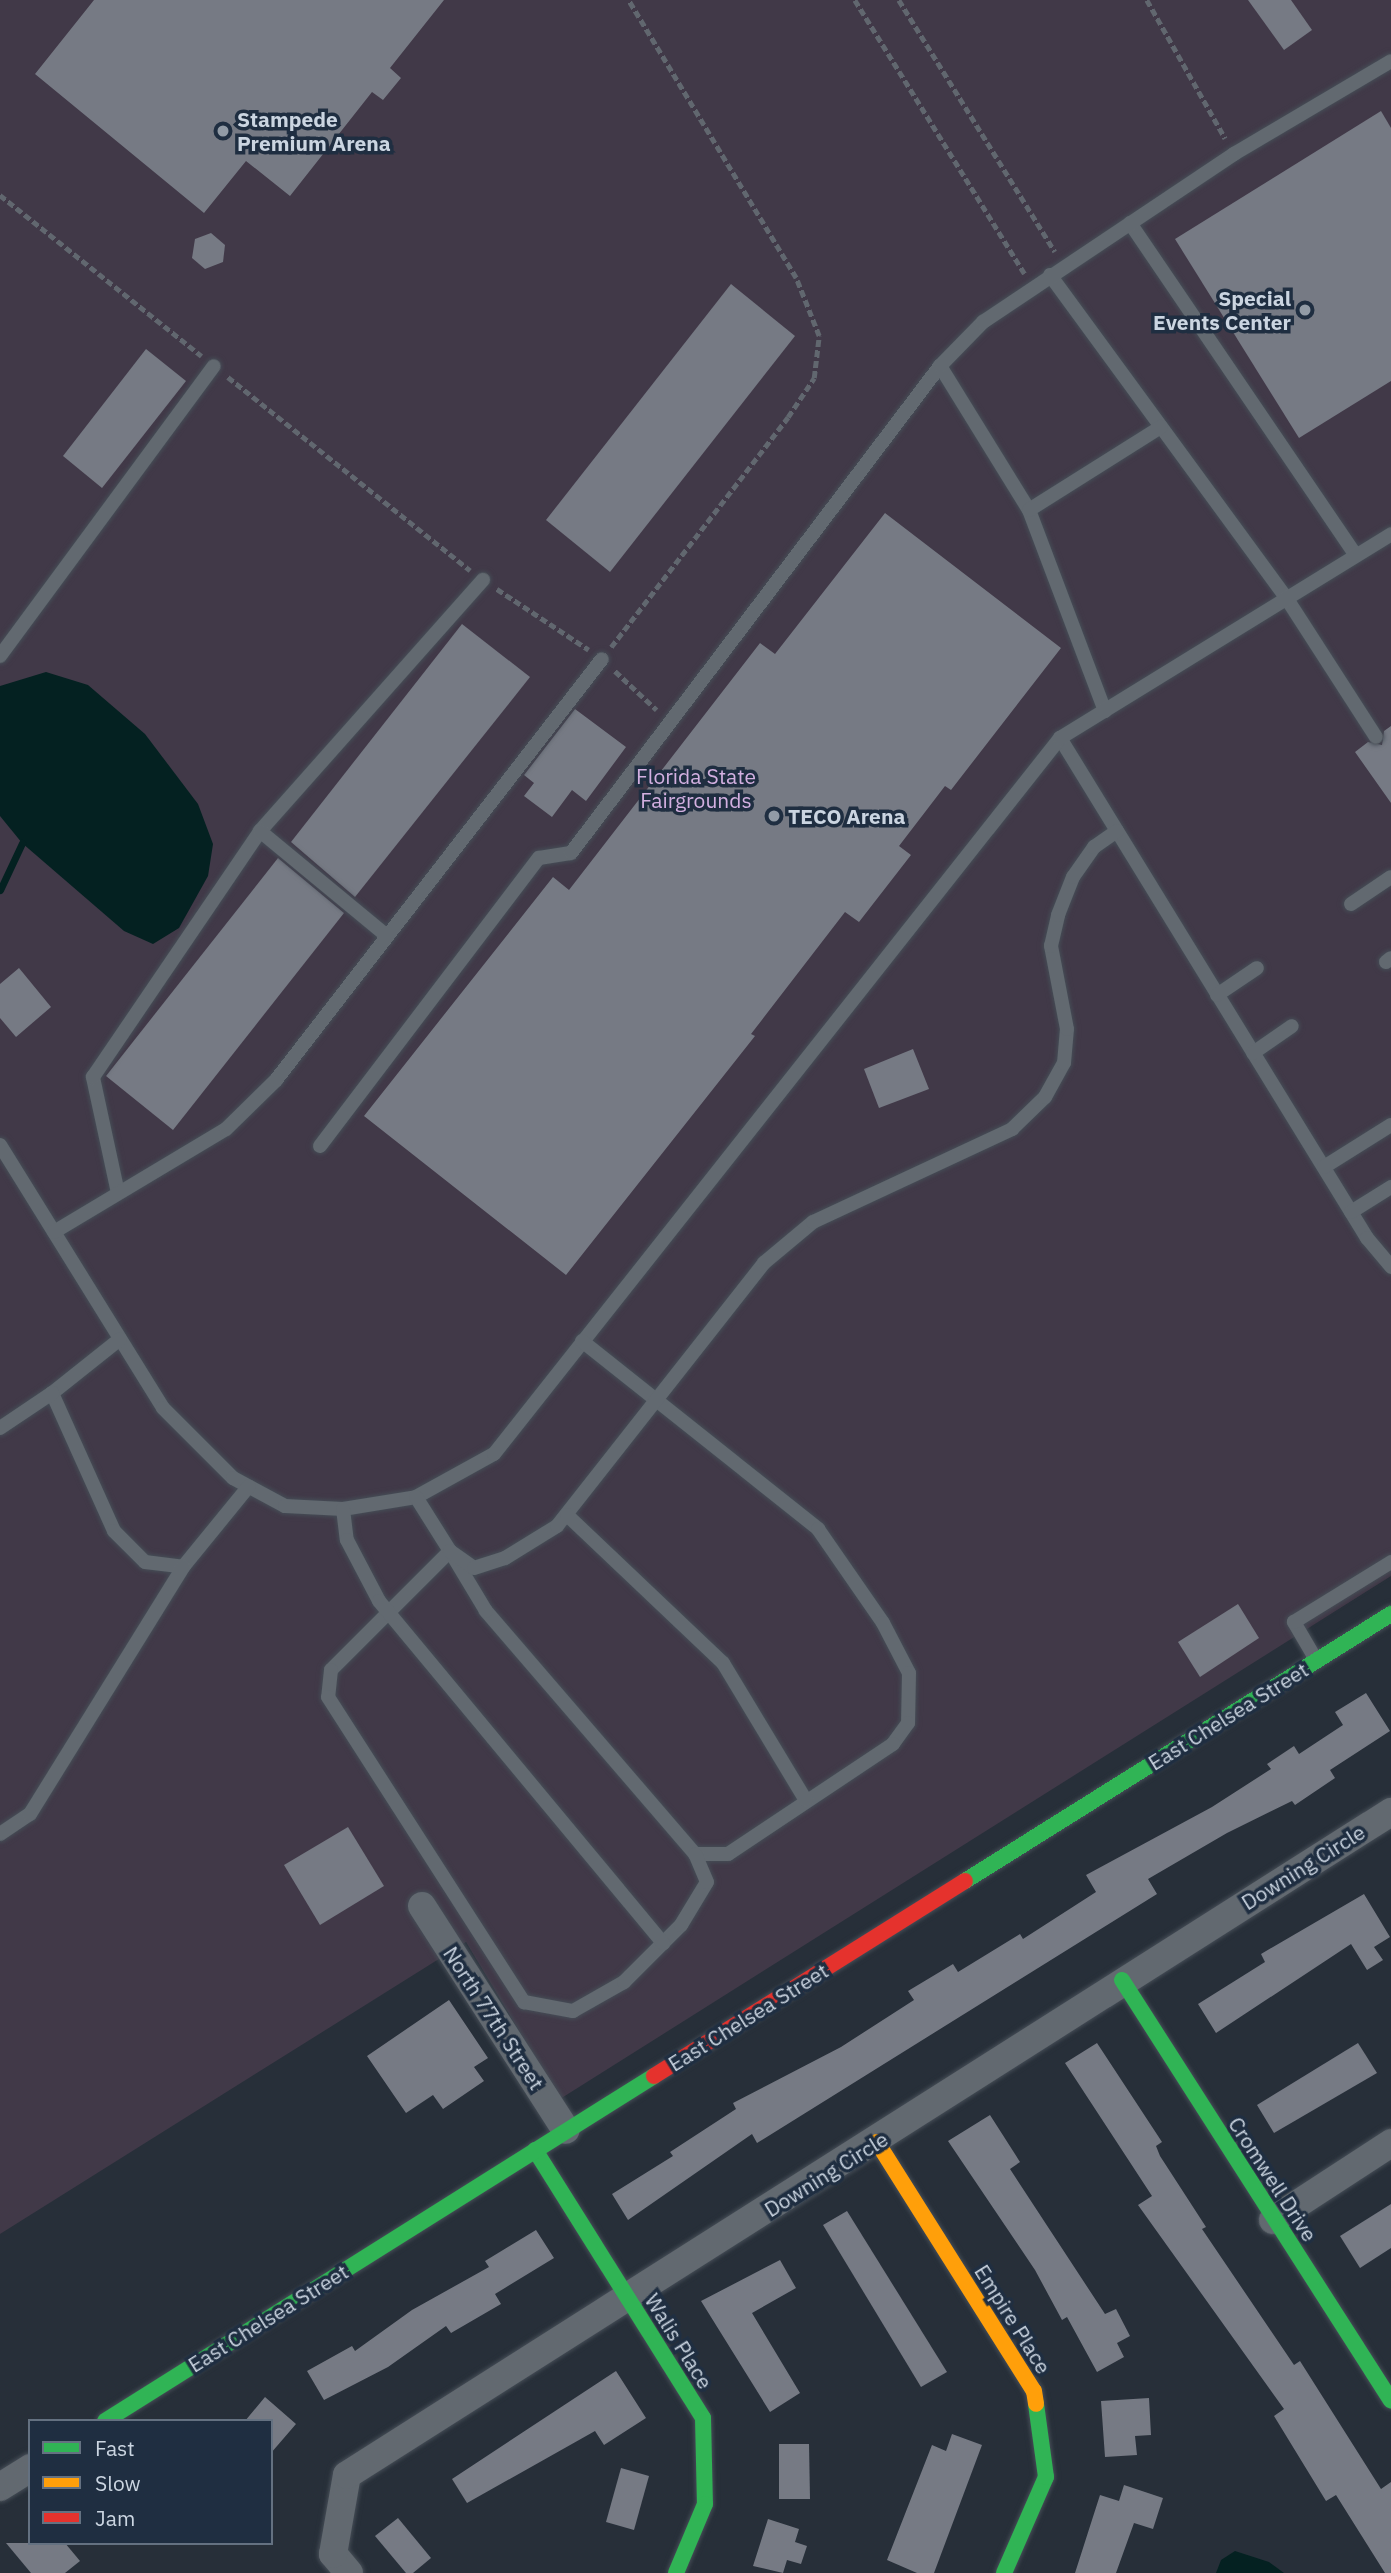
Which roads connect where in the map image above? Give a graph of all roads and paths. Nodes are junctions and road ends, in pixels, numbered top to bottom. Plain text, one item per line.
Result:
1 (628, 0) edge
2 (855, 0) edge
3 (899, 0) edge
4 (1147, 0) edge
5 (1391, 61) edge
6 (1234, 154) junction
7 (0, 195) edge
8 (1130, 222) junction
9 (1063, 265) junction
10 (1050, 275) junction
11 (1033, 287) junction
12 (214, 366) junction
13 (940, 366) junction
14 (1161, 427) junction
15 (1030, 510) junction
16 (1391, 534) edge
17 (1356, 556) junction
18 (483, 580) junction
19 (1287, 599) junction
20 (0, 656) edge
21 (602, 659) junction
22 (1105, 711) junction
23 (670, 723) junction
24 (1376, 737) dead end
25 (1060, 738) junction
26 (260, 831) junction
27 (1117, 831) junction
28 (1391, 877) edge
29 (1351, 904) dead end
30 (387, 936) junction
31 (1257, 968) dead end
32 (1217, 995) junction
33 (1293, 1026) dead end
34 (1253, 1053) junction
35 (1391, 1125) edge
36 (0, 1145) edge
37 (320, 1146) dead end
38 (1324, 1167) junction
39 (1391, 1187) edge
40 (118, 1194) junction
41 (1351, 1212) junction
42 (54, 1232) junction
43 (1391, 1268) edge
44 (120, 1339) junction
45 (582, 1341) junction
46 (52, 1393) junction
47 (658, 1401) junction
48 (0, 1428) edge
49 (249, 1486) junction
50 (416, 1497) junction
51 (343, 1509) junction
52 (567, 1515) junction
53 (450, 1551) junction
54 (1391, 1562) edge
55 (183, 1567) junction
56 (388, 1611) junction
57 (1391, 1614) edge
58 (1317, 1661) junction
59 (805, 1799) junction
60 (1391, 1812) edge
61 (0, 1833) edge
62 (695, 1854) junction
63 (422, 1906) dead end
64 (663, 1943) junction
65 (1122, 1980) junction
66 (566, 2130) junction
67 (877, 2142) junction
68 (1391, 2143) edge
69 (535, 2150) junction
70 (1273, 2220) junction
71 (628, 2299) junction
72 (1391, 2400) edge
73 (108, 2419) edge
74 (28, 2469) edge
75 (0, 2487) edge
76 (349, 2573) edge
77 (676, 2573) edge
78 (1004, 2573) edge

1 - 21 path
2 - 11 path
3 - 9 path
4 - 6 path
5 - 6 lane
6 - 8 lane
7 - 12 path
8 - 9 lane
8 - 17 lane
9 - 10 lane
10 - 11 lane
10 - 14 lane
11 - 13 lane
12 - 18 path
12 - 20 lane
13 - 15 lane
13 - 23 lane
14 - 15 lane
14 - 19 lane
15 - 22 lane
16 - 17 lane
17 - 19 lane
18 - 21 path
18 - 26 lane
19 - 22 lane
19 - 24 lane
21 - 23 path
21 - 30 lane
22 - 25 lane
23 - 37 lane
25 - 27 lane
25 - 45 lane
26 - 30 lane
26 - 40 lane
27 - 32 lane
27 - 47 lane
28 - 29 lane
30 - 40 lane
31 - 32 lane
32 - 34 lane
33 - 34 lane
34 - 38 lane
35 - 38 lane
36 - 42 lane
38 - 41 lane
39 - 41 lane
40 - 42 lane
41 - 43 lane
42 - 44 lane
44 - 46 lane
44 - 49 lane
45 - 47 lane
45 - 50 lane
46 - 48 lane
46 - 55 lane
47 - 52 lane
47 - 59 lane
49 - 51 lane
49 - 55 lane
50 - 51 lane
50 - 53 lane
51 - 56 lane
52 - 53 lane
52 - 59 lane
53 - 56 lane
53 - 62 lane
54 - 58 lane
55 - 61 lane
56 - 64 lane
56 - 64 lane
57 - 58 street, East Chelsea Street
58 - 66 street, East Chelsea Street
59 - 62 lane
60 - 65 street, Downing Circle
62 - 64 lane
63 - 66 street, North 77th Street
65 - 67 street, Downing Circle
65 - 70 street, Cromwell Drive
66 - 69 street, East Chelsea Street
67 - 71 street, Downing Circle
67 - 78 street, Empire Place
68 - 70 street
69 - 71 street, Walis Place
69 - 73 street, East Chelsea Street
70 - 72 street, Cromwell Drive
71 - 76 street, Downing Circle
71 - 77 street, Walis Place
74 - 75 street

